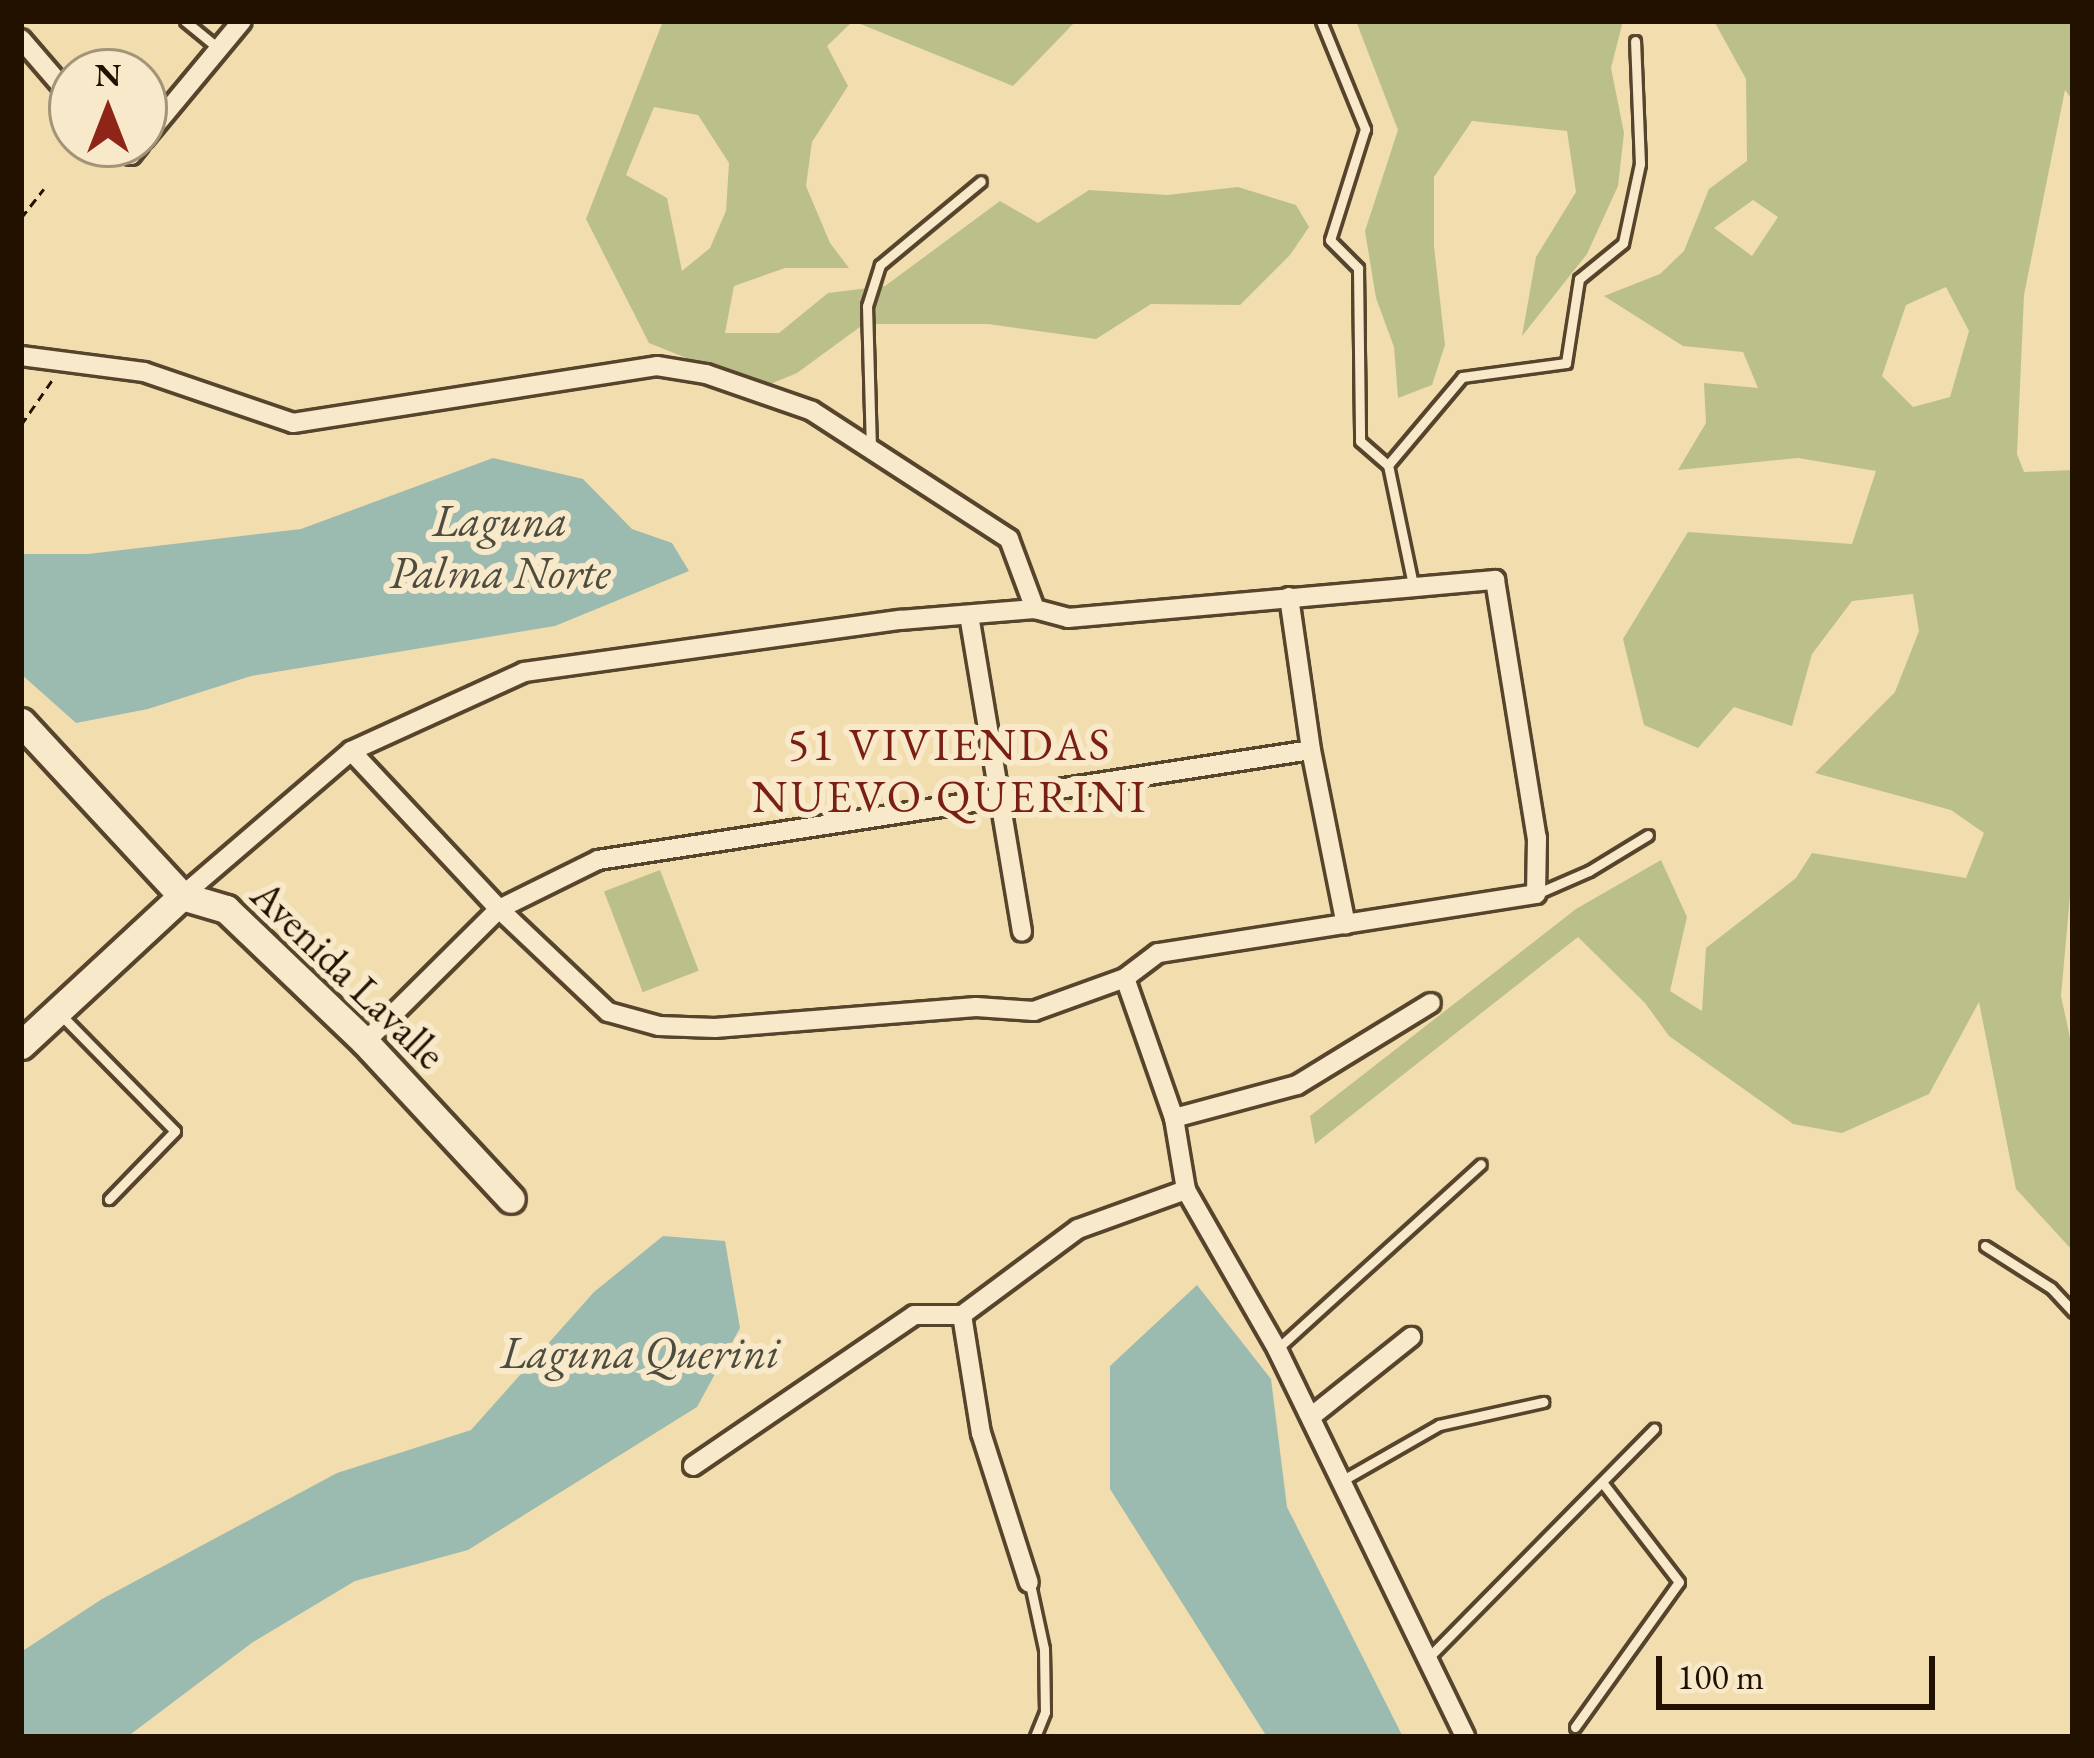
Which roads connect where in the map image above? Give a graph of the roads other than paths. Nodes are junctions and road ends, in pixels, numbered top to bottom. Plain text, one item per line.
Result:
1 (185, 21) edge
2 (242, 21) edge
3 (1321, 21) edge
4 (21, 39) edge
5 (1635, 41) dead end
6 (220, 50) junction
7 (48, 70) edge
8 (168, 111) edge
9 (980, 181) dead end
10 (21, 356) edge
11 (871, 449) junction
12 (1388, 465) junction
13 (1413, 586) junction
14 (1289, 597) junction
15 (1035, 609) junction
16 (969, 614) junction
17 (21, 722) edge
18 (1311, 750) junction
19 (351, 751) junction
20 (1004, 796) junction
21 (1648, 835) dead end
22 (1536, 894) junction
23 (182, 896) junction
24 (499, 908) junction
25 (1346, 925) junction
26 (1022, 932) dead end
27 (1125, 978) junction
28 (1431, 1003) dead end
29 (56, 1010) junction
30 (365, 1042) junction
31 (21, 1045) edge
32 (1174, 1118) junction
33 (1481, 1165) dead end
34 (1186, 1190) junction
35 (109, 1199) dead end
36 (511, 1199) dead end
37 (1985, 1246) dead end
38 (2073, 1312) edge
39 (962, 1315) junction
40 (1411, 1337) dead end
41 (1277, 1349) junction
42 (1543, 1402) dead end
43 (1312, 1417) junction
44 (1654, 1429) dead end
45 (693, 1466) dead end
46 (1343, 1480) junction
47 (1602, 1482) junction
48 (1029, 1583) joint
49 (1426, 1661) junction
50 (1575, 1727) dead end
51 (1034, 1737) edge
52 (1465, 1737) edge

1 - 6 lane
2 - 6 street
3 - 12 lane
4 - 7 street
5 - 12 lane
6 - 8 street
9 - 11 lane
10 - 11 street
11 - 15 street
12 - 13 lane
13 - 14 street
13 - 22 street
14 - 15 street
14 - 18 street
15 - 16 street
16 - 19 street
16 - 20 street
17 - 23 street, Avenida Lavalle
18 - 20 street
18 - 25 street
19 - 23 street
19 - 24 street
20 - 24 street
20 - 26 street
21 - 22 lane
22 - 25 street
23 - 29 street
23 - 30 street, Avenida Lavalle
24 - 27 street
24 - 30 street
25 - 27 street
27 - 32 street
28 - 32 street
29 - 31 street
29 - 35 lane
30 - 36 street, Avenida Lavalle
32 - 34 street
33 - 41 lane
34 - 39 street
34 - 41 street
37 - 38 lane
39 - 45 street
39 - 48 street
40 - 43 street
41 - 43 street
42 - 46 lane
43 - 46 street
44 - 47 lane
46 - 49 street
47 - 49 lane
47 - 50 lane
48 - 51 lane
49 - 52 street

